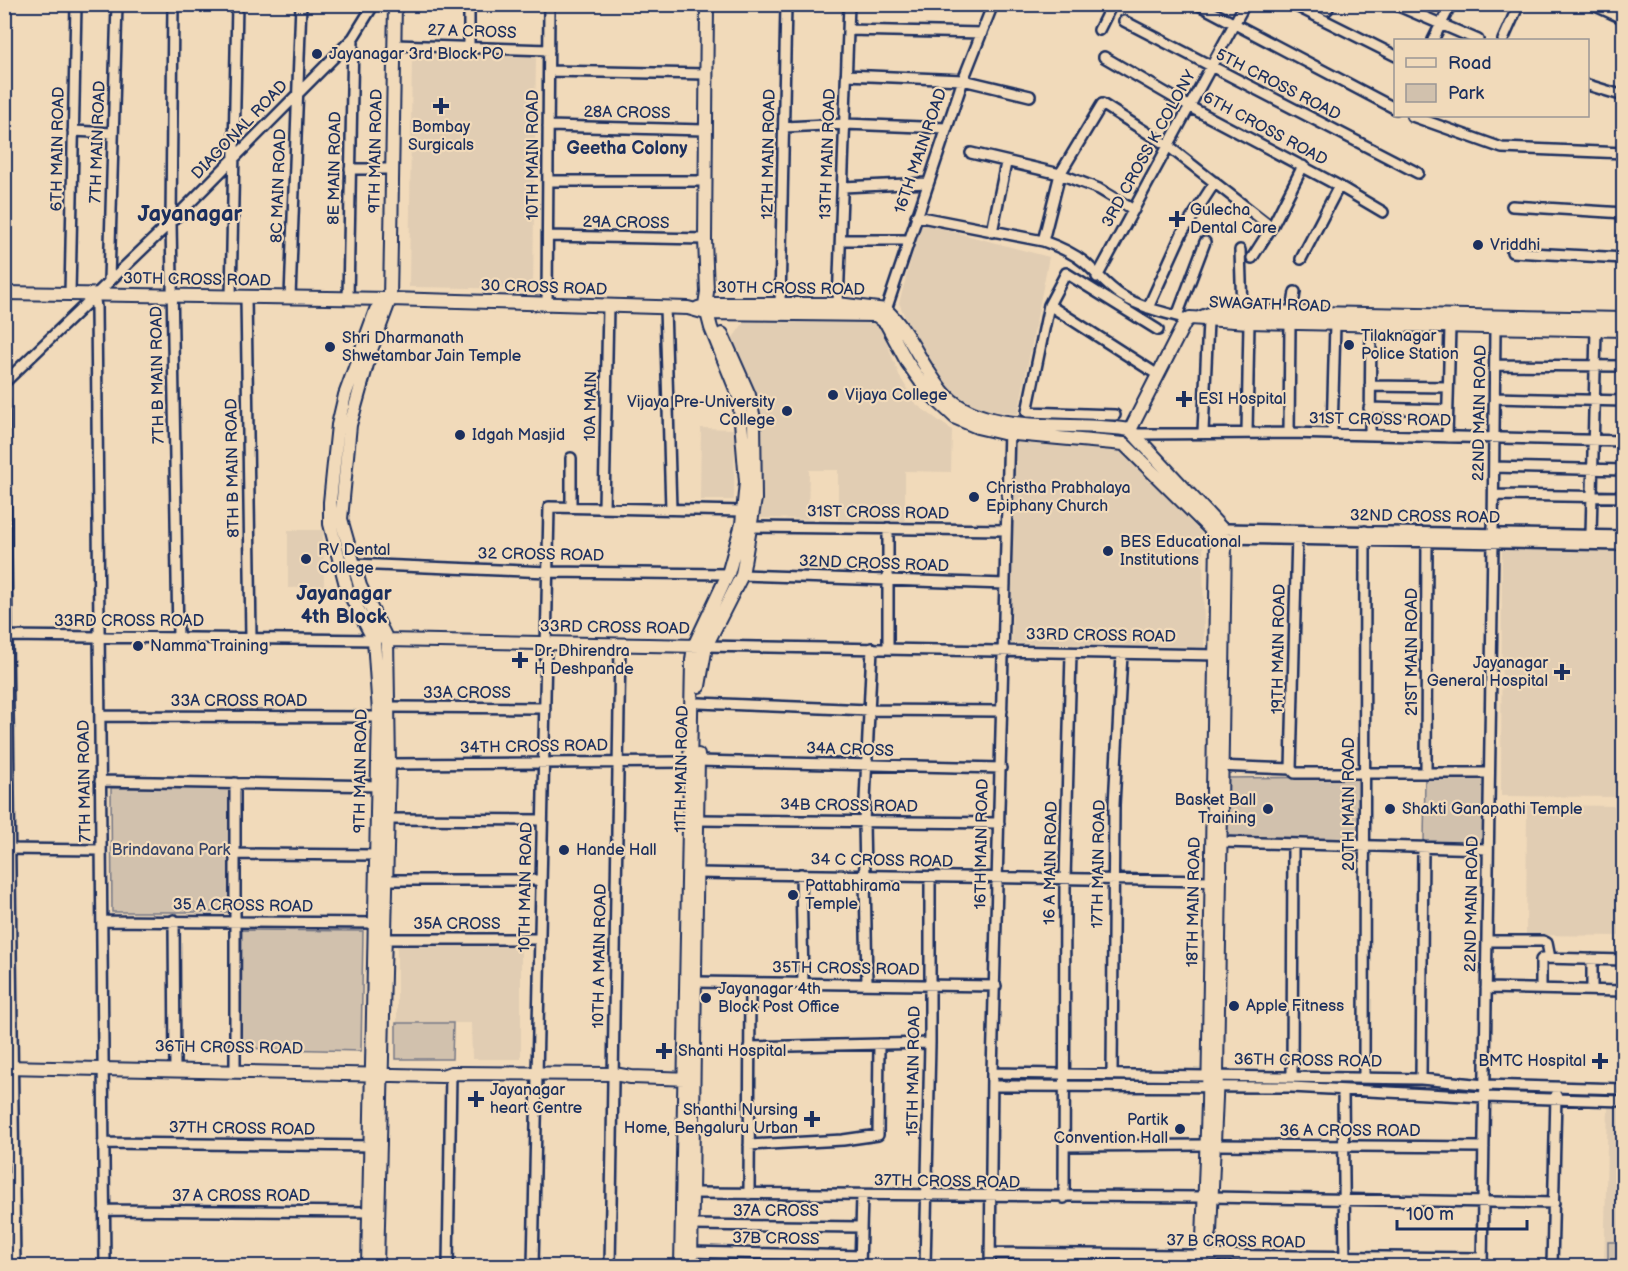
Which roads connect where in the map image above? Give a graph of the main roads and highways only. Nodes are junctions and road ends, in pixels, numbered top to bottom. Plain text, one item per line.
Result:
1 (396, 4) edge
2 (707, 4) edge
3 (4, 293) edge
4 (390, 299) junction
5 (707, 306) junction
6 (1193, 318) junction
7 (1291, 318) junction
8 (1623, 319) edge
9 (1623, 330) edge
10 (1010, 428) junction
11 (1133, 432) junction
12 (1222, 534) junction
13 (380, 640) junction
14 (700, 646) junction
15 (694, 761) junction
16 (384, 764) junction
17 (1217, 766) junction
18 (383, 786) junction
19 (380, 923) junction
20 (9, 1063) edge
21 (377, 1070) junction
22 (688, 1075) junction
23 (1212, 1081) junction
24 (373, 1212) junction
25 (1205, 1262) edge
26 (368, 1266) edge
27 (377, 1266) edge
28 (681, 1266) edge
29 (691, 1266) edge

1 - 4 main road, 9TH MAIN ROAD
2 - 5 main road, 11TH MAIN ROAD
3 - 4 main road, 30TH CROSS ROAD
4 - 5 main road, 30 CROSS ROAD
4 - 13 main road, 9TH MAIN ROAD
4 - 13 main road, 9TH MAIN ROAD
5 - 10 main road, 30TH CROSS ROAD
5 - 10 main road, 30TH CROSS ROAD
5 - 14 main road, 11TH MAIN ROAD
5 - 14 main road, 11TH MAIN ROAD
6 - 7 main road, SWAGATH ROAD
6 - 7 main road, SWAGATH ROAD
6 - 11 main road
7 - 8 main road, SWAGATH ROAD
7 - 9 main road, SWAGATH ROAD
10 - 11 main road, 30TH CROSS ROAD
10 - 12 main road, 30TH CROSS ROAD
11 - 12 main road
12 - 17 main road, 18TH MAIN ROAD
13 - 14 main road, 33RD CROSS ROAD
13 - 16 main road, 9TH MAIN ROAD
13 - 16 main road, 9TH MAIN ROAD
14 - 15 main road, 11TH MAIN ROAD
14 - 15 main road, 11TH MAIN ROAD
15 - 22 main road, 11TH MAIN ROAD
15 - 22 main road, 11TH MAIN ROAD
16 - 18 main road, 9TH MAIN ROAD
17 - 23 main road, 18TH MAIN ROAD
17 - 23 main road, 18TH MAIN ROAD
18 - 19 main road, 9TH MAIN ROAD
18 - 19 main road, 9TH MAIN ROAD
19 - 21 main road, 9TH MAIN ROAD
20 - 21 main road, 36TH CROSS ROAD
21 - 22 main road, 36TH CROSS ROAD
21 - 24 main road, 9TH MAIN ROAD
22 - 28 main road, 11TH MAIN ROAD
22 - 29 main road, 11TH MAIN ROAD
23 - 25 main road, 18TH MAIN ROAD
24 - 26 main road, 9TH MAIN ROAD
24 - 27 main road, 9TH MAIN ROAD

